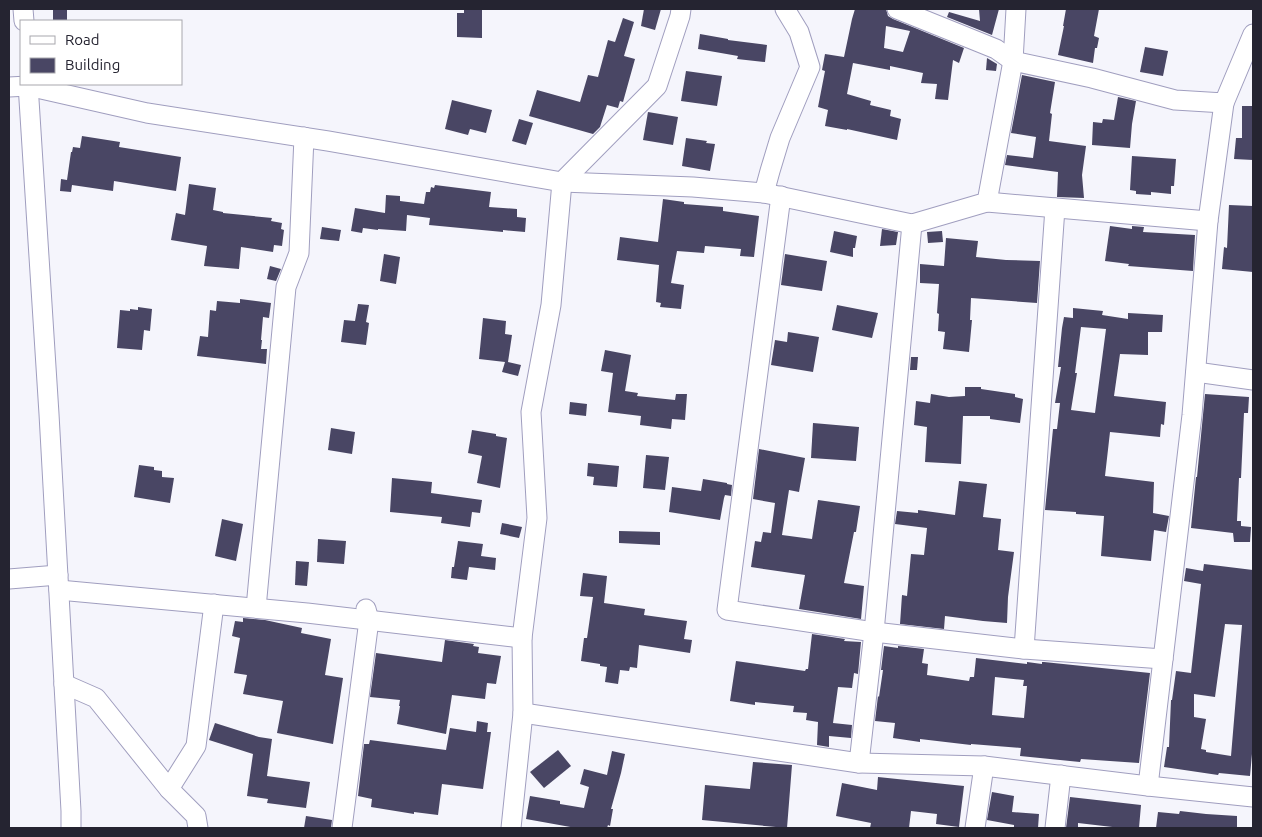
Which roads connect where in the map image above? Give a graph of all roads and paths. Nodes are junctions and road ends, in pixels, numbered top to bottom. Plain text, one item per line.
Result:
1 (681, 9) edge
2 (785, 9) edge
3 (897, 9) edge
4 (1016, 9) edge
5 (1253, 34) edge
6 (1013, 61) junction
7 (28, 85) edge
8 (9, 87) edge
9 (1224, 103) junction
10 (304, 137) junction
11 (562, 182) junction
12 (772, 194) junction
13 (987, 202) junction
14 (1055, 208) junction
15 (1208, 221) junction
16 (912, 224) junction
17 (1196, 372) junction
18 (1253, 380) edge
19 (9, 579) edge
20 (58, 583) junction
21 (214, 604) junction
22 (256, 608) junction
23 (368, 614) junction
24 (874, 632) junction
25 (522, 638) junction
26 (1024, 650) junction
27 (1163, 659) junction
28 (64, 684) junction
29 (523, 713) junction
30 (859, 763) junction
31 (984, 766) junction
32 (1061, 775) junction
33 (1148, 786) junction
34 (169, 789) junction
35 (1253, 797) edge
36 (71, 828) edge
37 (198, 828) edge
38 (342, 828) edge
39 (510, 828) edge
40 (975, 828) edge
41 (1055, 828) edge

1 - 11 street
2 - 12 street
3 - 6 street
4 - 6 street
5 - 9 street
6 - 9 street
6 - 13 street
7 - 8 street
7 - 10 street
7 - 20 street
9 - 15 street
10 - 11 street
10 - 22 street
11 - 12 street
11 - 25 street
12 - 16 street
12 - 24 street
13 - 14 street
13 - 16 street
14 - 15 street
14 - 26 street
15 - 17 street
16 - 24 street
17 - 18 street
17 - 27 street
19 - 20 street
20 - 21 street
20 - 28 street
21 - 22 street
21 - 34 street
22 - 23 street
23 - 25 street
23 - 38 street
24 - 26 street
24 - 30 street
25 - 29 street
26 - 27 street
27 - 33 street
28 - 34 street
28 - 36 street
29 - 30 street
29 - 39 street
30 - 31 street
31 - 32 street
31 - 40 street
32 - 33 street
32 - 41 street
33 - 35 street
34 - 37 street

